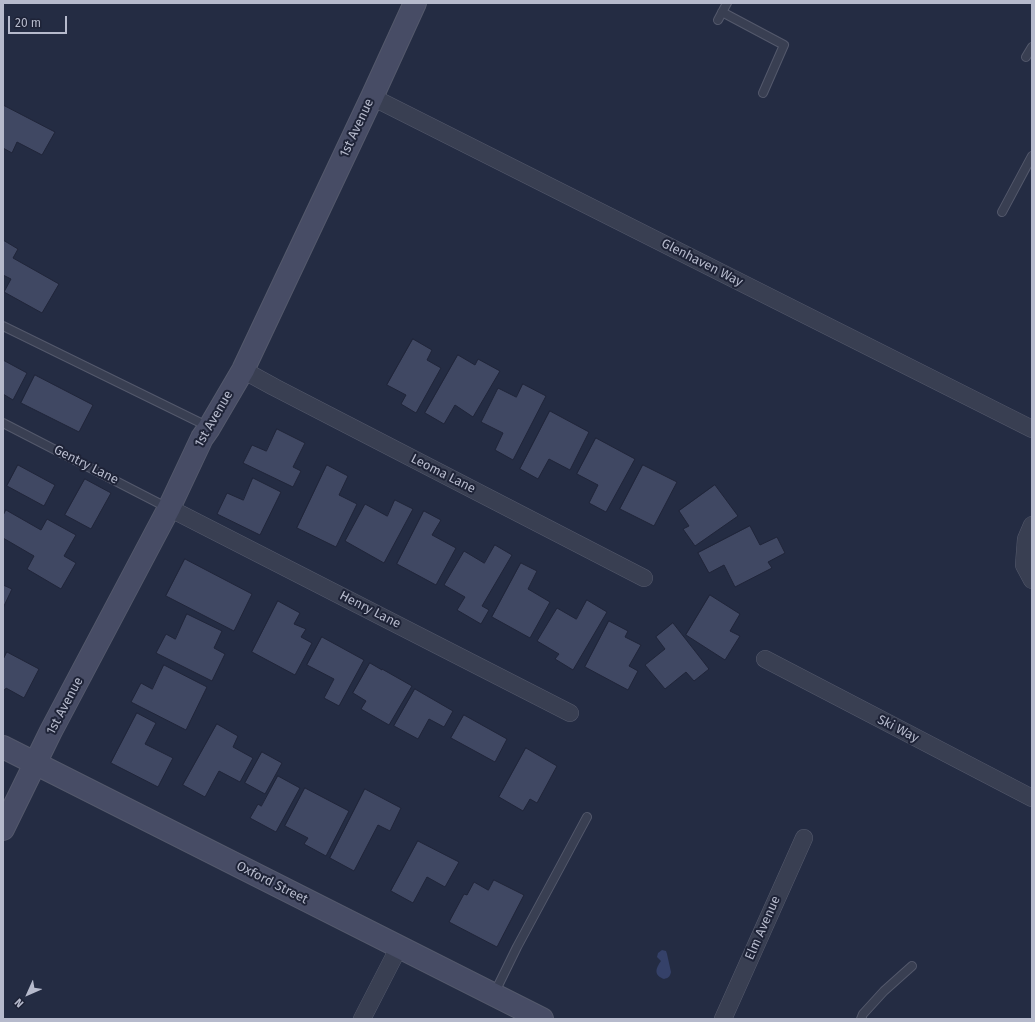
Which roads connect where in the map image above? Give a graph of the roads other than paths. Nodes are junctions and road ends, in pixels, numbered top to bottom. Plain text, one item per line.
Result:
1 (415, 3) edge
2 (727, 3) edge
3 (1032, 47) edge
4 (1026, 57) dead end
5 (763, 93) dead end
6 (372, 96) junction
7 (1032, 156) edge
8 (1002, 212) dead end
9 (3, 326) edge
10 (243, 370) junction
11 (3, 423) edge
12 (209, 428) junction
13 (1032, 429) edge
14 (169, 508) junction
15 (1029, 532) edge
16 (644, 578) dead end
17 (1032, 580) edge
18 (765, 659) dead end
19 (570, 713) dead end
20 (3, 746) edge
21 (36, 763) junction
22 (1032, 798) edge
23 (587, 817) dead end
24 (3, 829) edge
25 (804, 838) dead end
26 (399, 947) junction
27 (912, 966) dead end
28 (494, 995) junction
29 (362, 1019) edge
30 (542, 1019) edge
31 (723, 1019) edge
32 (861, 1019) edge

1 - 6 street, 1st Avenue
2 - 5 lane
3 - 4 lane
6 - 10 street, 1st Avenue
6 - 13 street, Glenhaven Way
7 - 8 lane
9 - 12 lane
10 - 12 street, 1st Avenue
10 - 16 street, Leoma Lane
11 - 14 lane, Gentry Lane
12 - 14 street, 1st Avenue
14 - 19 street, Henry Lane
14 - 21 street, 1st Avenue
15 - 17 street
18 - 22 street, Ski Way
20 - 21 street, Oxford Street
21 - 24 street, 1st Avenue
21 - 26 street, Oxford Street
23 - 28 lane
25 - 31 street, Elm Avenue
26 - 28 street, Oxford Street
26 - 29 street
27 - 32 lane
28 - 30 street, Oxford Street

